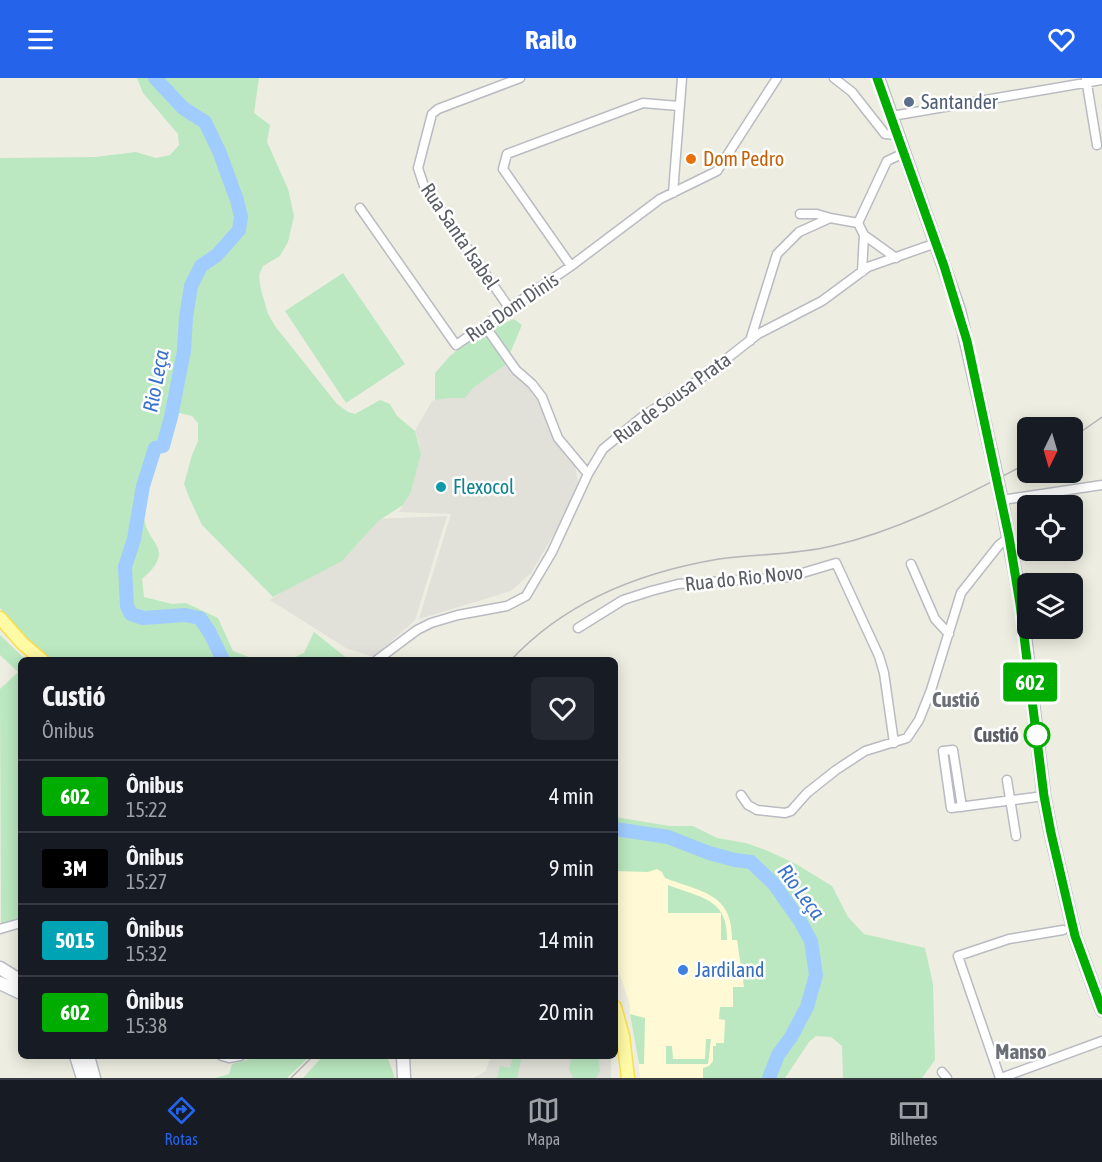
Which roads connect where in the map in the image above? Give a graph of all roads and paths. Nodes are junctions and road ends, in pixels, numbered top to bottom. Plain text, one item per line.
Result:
1 (520, 78) edge
2 (682, 78) edge
3 (777, 78) edge
4 (834, 78) edge
5 (878, 78) edge
6 (1086, 80) edge
7 (1102, 80) edge
8 (680, 106) junction
9 (892, 116) junction
10 (898, 135) junction
11 (1097, 145) dead end
12 (904, 153) junction
13 (673, 193) junction
14 (360, 208) dead end
15 (800, 214) dead end
16 (830, 218) junction
17 (858, 223) junction
18 (864, 235) junction
19 (936, 243) junction
20 (896, 258) junction
21 (571, 266) junction
22 (862, 272) junction
23 (510, 309) junction
24 (485, 326) junction
25 (750, 341) junction
26 (588, 474) junction
27 (1102, 485) edge
28 (1001, 496) junction
29 (1009, 537) junction
30 (911, 564) dead end
31 (0, 618) edge
32 (0, 628) edge
33 (578, 628) dead end
34 (949, 634) junction
35 (29, 657) edge
36 (38, 657) edge
37 (381, 657) edge
38 (894, 743) junction
39 (1007, 780) dead end
40 (741, 795) dead end
41 (1044, 796) junction
42 (1010, 800) junction
43 (962, 807) junction
44 (1016, 836) dead end
45 (18, 924) edge
46 (0, 929) edge
47 (1064, 930) dead end
48 (0, 968) edge
49 (18, 979) edge
50 (0, 983) edge
51 (18, 992) edge
52 (1102, 1010) edge
53 (618, 1018) edge
54 (1102, 1041) edge
55 (77, 1059) edge
56 (89, 1059) edge
57 (403, 1059) edge
58 (83, 1078) edge
59 (94, 1078) edge
60 (404, 1078) edge
61 (628, 1078) edge
62 (1001, 1078) edge

1 - 23 street, Rua Santa Isabel
2 - 8 street
3 - 13 street, Rua Dom Dinis
4 - 10 street
5 - 9 main road
6 - 7 street
6 - 9 street
6 - 11 street
8 - 13 street
8 - 21 street
9 - 10 main road
10 - 12 main road
12 - 17 street
12 - 19 main road
13 - 21 street, Rua Dom Dinis
14 - 24 street, Rua Dom Dinis
15 - 16 street
16 - 17 street
16 - 25 street
17 - 18 street
18 - 20 street
18 - 22 street
19 - 20 street, Rua de Sousa Prata
19 - 28 main road, bridge
20 - 22 street, Rua de Sousa Prata
21 - 23 street, Rua Dom Dinis
22 - 25 street, Rua de Sousa Prata
23 - 24 street, Rua Dom Dinis
24 - 26 street
25 - 26 street, Rua de Sousa Prata
26 - 37 street, Rua de Sousa Prata
27 - 28 street
28 - 29 main road
29 - 34 street
29 - 41 main road
30 - 34 street
31 - 36 main road
32 - 35 main road
33 - 38 street, Rua do Rio Novo
34 - 38 street
38 - 40 street
39 - 42 street
41 - 42 street
41 - 52 main road
42 - 43 street
42 - 44 street
43 - 43 street
45 - 46 street
47 - 62 street
48 - 49 main road
50 - 51 main road
53 - 61 main road
54 - 62 street
55 - 58 main road
56 - 59 main road
57 - 60 main road

